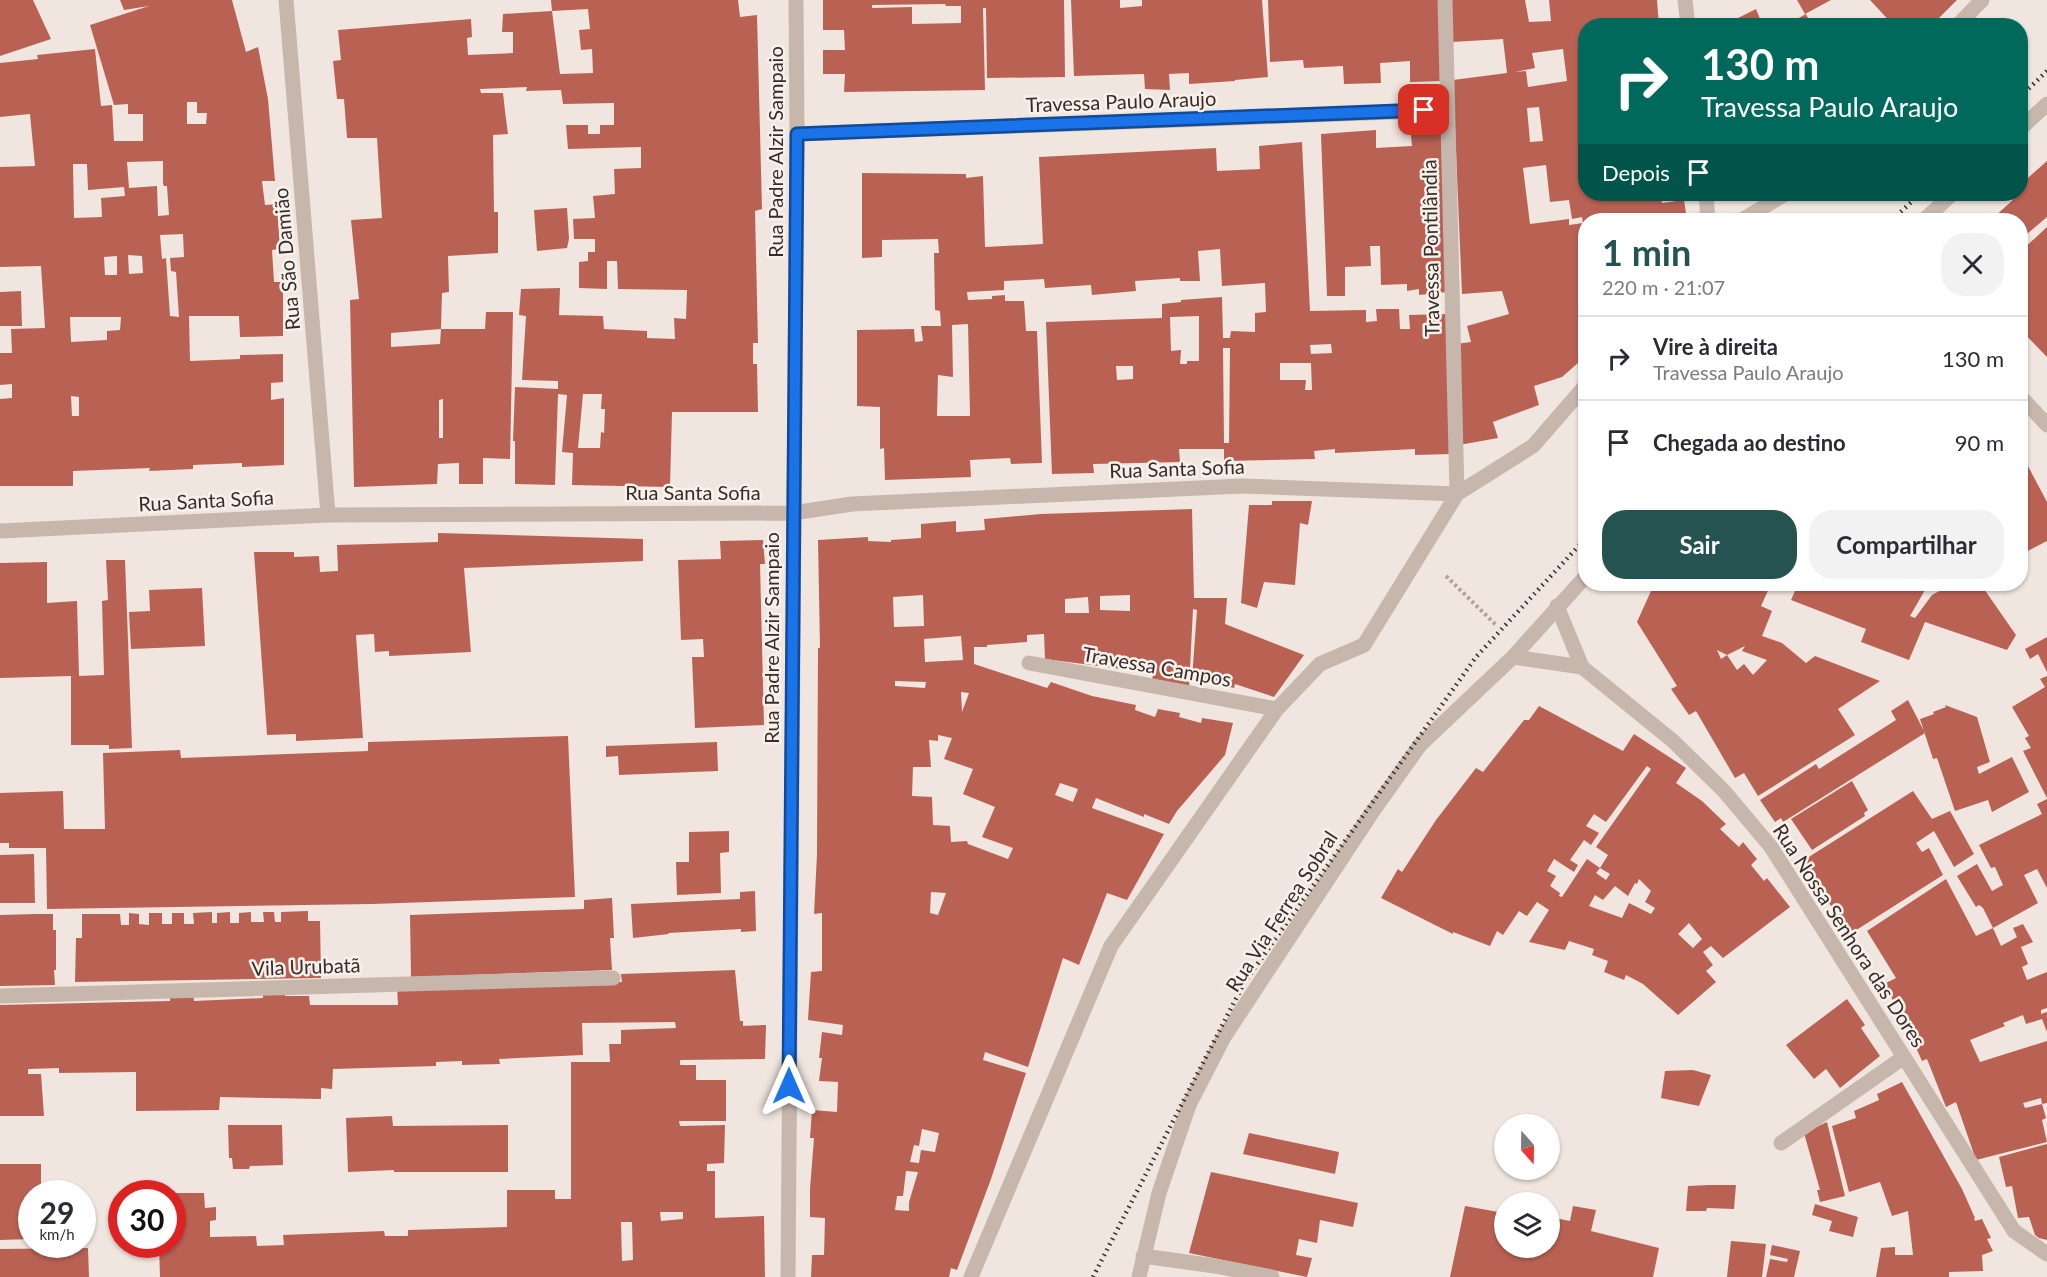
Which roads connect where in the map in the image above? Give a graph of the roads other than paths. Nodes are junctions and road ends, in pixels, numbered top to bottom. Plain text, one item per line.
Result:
1 (285, 0) edge
2 (796, 0) edge
3 (1445, 0) edge
4 (1685, 0) edge
5 (1982, 0) edge
6 (1687, 18) edge
7 (1965, 18) edge
8 (2047, 104) edge
9 (1447, 110) junction
10 (2028, 122) edge
11 (797, 134) junction
12 (1773, 201) edge
13 (1944, 201) edge
14 (1754, 213) edge
15 (1932, 213) edge
16 (1578, 394) edge
17 (2028, 405) edge
18 (2047, 425) edge
19 (1457, 494) junction
20 (793, 513) junction
21 (328, 515) junction
22 (0, 531) edge
23 (1578, 584) edge
24 (1557, 606) junction
25 (1513, 657) junction
26 (1029, 663) dead end
27 (1582, 667) junction
28 (1277, 709) junction
29 (613, 978) dead end
30 (0, 996) edge
31 (1904, 1057) junction
32 (1781, 1143) dead end
33 (2047, 1254) edge
34 (1143, 1256) junction
35 (788, 1277) edge
36 (971, 1277) edge
37 (1139, 1277) edge
38 (1272, 1277) edge

1 - 21 street, Rua São Damião
2 - 11 street, Rua Padre Alzir Sampaio
3 - 9 street, Travessa Pontilândia
4 - 6 street
5 - 7 street
8 - 10 street
9 - 11 street, Travessa Paulo Araujo
9 - 19 street, Travessa Pontilândia
11 - 20 street, Rua Padre Alzir Sampaio
12 - 14 street
13 - 15 street
16 - 19 street
17 - 18 street
19 - 20 street, Rua Santa Sofia
19 - 28 street
20 - 21 street, Rua Santa Sofia
20 - 35 street, Rua Padre Alzir Sampaio
21 - 22 street, Rua Santa Sofia
23 - 24 street, Rua Via Ferrea Sobral
24 - 25 street, Rua Via Ferrea Sobral
24 - 27 street, Rua Nossa Senhora das Dores
25 - 27 street
25 - 34 street, Rua Via Ferrea Sobral
26 - 28 street, Travessa Campos
27 - 31 street, Rua Nossa Senhora das Dores
28 - 36 street
29 - 30 street, Vila Urubatã
31 - 32 street
31 - 33 street, Rua Nossa Senhora das Dores
34 - 37 street, Rua Via Ferrea Sobral
34 - 38 street

